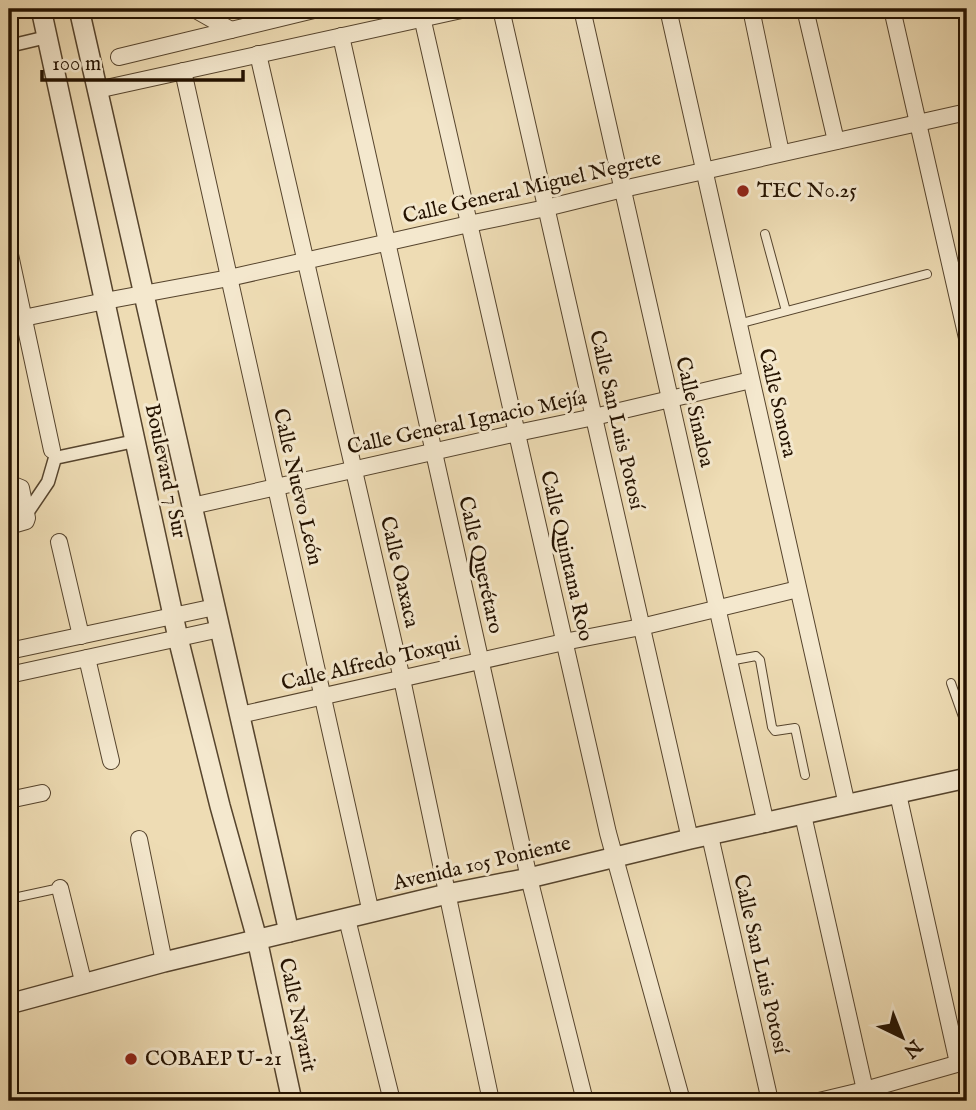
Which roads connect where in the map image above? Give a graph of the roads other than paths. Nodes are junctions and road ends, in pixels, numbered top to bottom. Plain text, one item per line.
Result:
1 (41, 9) edge
2 (79, 9) edge
3 (194, 9) edge
4 (318, 9) edge
5 (466, 9) edge
6 (501, 9) edge
7 (582, 9) edge
8 (668, 9) edge
9 (751, 9) edge
10 (805, 9) edge
11 (892, 9) edge
12 (219, 15) edge
13 (422, 18) junction
14 (231, 30) junction
15 (341, 36) junction
16 (47, 37) junction
17 (9, 46) edge
18 (258, 54) junction
19 (119, 57) dead end
20 (183, 71) junction
21 (97, 90) junction
22 (967, 112) edge
23 (918, 122) junction
24 (836, 141) junction
25 (781, 153) junction
26 (703, 171) junction
27 (623, 189) junction
28 (546, 208) junction
29 (469, 223) junction
30 (765, 234) dead end
31 (387, 242) junction
32 (9, 250) edge
33 (305, 260) junction
34 (927, 274) dead end
35 (229, 278) junction
36 (145, 293) junction
37 (105, 301) junction
38 (786, 311) junction
39 (17, 319) edge
40 (738, 324) junction
41 (967, 336) edge
42 (751, 380) junction
43 (670, 398) junction
44 (594, 417) junction
45 (517, 433) junction
46 (135, 441) junction
47 (52, 450) dead end
48 (433, 452) junction
49 (354, 470) junction
50 (9, 487) edge
51 (276, 487) junction
52 (192, 506) junction
53 (26, 517) junction
54 (9, 526) edge
55 (59, 542) dead end
56 (798, 589) junction
57 (215, 607) junction
58 (717, 608) junction
59 (174, 616) junction
60 (641, 627) junction
61 (220, 629) junction
62 (81, 636) junction
63 (178, 638) junction
64 (564, 642) junction
65 (36, 646) junction
66 (9, 651) edge
67 (87, 658) junction
68 (480, 661) junction
69 (729, 661) junction
70 (41, 668) junction
71 (9, 675) edge
72 (402, 679) junction
73 (951, 683) dead end
74 (323, 697) junction
75 (240, 715) junction
76 (967, 728) edge
77 (111, 761) dead end
78 (805, 775) dead end
79 (967, 778) edge
80 (42, 793) dead end
81 (898, 794) junction
82 (9, 800) edge
83 (847, 805) junction
84 (803, 815) junction
85 (766, 824) junction
86 (700, 838) junction
87 (139, 839) dead end
88 (615, 857) junction
89 (529, 878) junction
90 (60, 888) joint
91 (447, 894) junction
92 (9, 899) edge
93 (371, 913) junction
94 (347, 919) junction
95 (289, 932) junction
96 (257, 939) junction
97 (164, 962) junction
98 (84, 985) junction
99 (9, 1004) edge
100 (963, 1062) edge
101 (865, 1090) junction
102 (292, 1101) edge
103 (392, 1101) edge
104 (491, 1101) edge
105 (585, 1101) edge
106 (682, 1101) edge
107 (770, 1101) edge
108 (818, 1101) edge

1 - 16 street, Boulevard 7 Sur
2 - 21 street, Boulevard 7 Sur
3 - 12 street
4 - 14 street
5 - 13 street
6 - 28 street, Calle San Luis Potosí
7 - 27 street, Calle Sinaloa
8 - 26 street, Calle Sonora
9 - 25 street
10 - 24 street
11 - 23 street
12 - 14 street
13 - 15 street
13 - 29 street, Calle Quintana Roo
14 - 19 street
15 - 18 street
15 - 31 street, Calle Querétaro
16 - 17 street
16 - 37 street, Boulevard 7 Sur
18 - 20 street
18 - 33 street, Calle Oaxaca
20 - 21 street
20 - 35 street, Calle Nuevo León
21 - 36 street, Boulevard 7 Sur
22 - 23 street, Calle General Miguel Negrete
23 - 24 street, Calle General Miguel Negrete
23 - 41 street
24 - 25 street, Calle General Miguel Negrete
25 - 26 street, Calle General Miguel Negrete
26 - 27 street, Calle General Miguel Negrete
26 - 40 street, Calle Sonora
27 - 28 street, Calle General Miguel Negrete
27 - 43 street, Calle Sinaloa
28 - 29 street, Calle General Miguel Negrete
28 - 44 street, Calle San Luis Potosí
29 - 31 street, Calle General Miguel Negrete
29 - 45 street, Calle Quintana Roo
30 - 38 lane
31 - 33 street, Calle General Miguel Negrete
31 - 48 street, Calle Querétaro
32 - 39 street
33 - 35 street, Calle General Miguel Negrete
33 - 49 street, Calle Oaxaca
34 - 38 lane
35 - 36 street, Calle General Miguel Negrete
35 - 51 street, Calle Nuevo León
36 - 37 street, Calle General Miguel Negrete
36 - 52 street, Boulevard 7 Sur
37 - 39 street, Calle General Miguel Negrete
37 - 46 street, Boulevard 7 Sur
38 - 40 lane
39 - 47 street
40 - 42 street, Calle Sonora
42 - 43 street, Calle General Ignacio Mejía
42 - 56 street, Calle Sonora
43 - 44 street, Calle General Ignacio Mejía
43 - 58 street, Calle Sinaloa
44 - 45 street, Calle General Ignacio Mejía
44 - 60 street, Calle San Luis Potosí
45 - 48 street, Calle General Ignacio Mejía
45 - 64 street, Calle Quintana Roo
46 - 53 street
46 - 59 street, Boulevard 7 Sur
48 - 49 street, Calle General Ignacio Mejía
48 - 68 street, Calle Querétaro
49 - 51 street, Calle General Ignacio Mejía
49 - 72 street, Calle Oaxaca
50 - 53 street
51 - 52 street, Calle General Ignacio Mejía
51 - 74 street, Calle Nuevo León
52 - 57 street, Boulevard 7 Sur
53 - 54 street
55 - 62 street
56 - 58 street, Calle Alfredo Toxqui
56 - 83 street, Calle Sonora
57 - 59 street
57 - 61 street, Boulevard 7 Sur
58 - 60 street, Calle Alfredo Toxqui
58 - 69 street, Calle Sinaloa
59 - 62 street
59 - 63 street, Boulevard 7 Sur
60 - 64 street, Calle Alfredo Toxqui
60 - 86 street, Calle San Luis Potosí
61 - 63 street
61 - 75 street, Boulevard 7 Sur
62 - 65 street
63 - 67 street
63 - 96 street, Boulevard 7 Sur
64 - 68 street, Calle Alfredo Toxqui
64 - 88 street, Calle Quintana Roo
65 - 66 street
65 - 70 street
67 - 70 street
67 - 77 street
68 - 72 street, Calle Alfredo Toxqui
68 - 89 street, Calle Querétaro
69 - 78 lane
69 - 85 street, Calle Sinaloa
70 - 71 street
72 - 74 street, Calle Alfredo Toxqui
72 - 91 street, Calle Oaxaca
73 - 76 lane
74 - 75 street, Calle Alfredo Toxqui
74 - 93 street, Calle Nuevo León
75 - 95 street, Boulevard 7 Sur
79 - 81 street, Avenida 105 Poniente
80 - 82 street
81 - 83 street, Avenida 105 Poniente
81 - 100 street
83 - 84 street, Avenida 105 Poniente
84 - 85 street, Avenida 105 Poniente
84 - 101 street
85 - 86 street, Avenida 105 Poniente
86 - 88 street, Avenida 105 Poniente
86 - 107 street, Calle San Luis Potosí
87 - 97 street
88 - 89 street, Avenida 105 Poniente
88 - 106 street, Calle Quintana Roo
89 - 91 street, Avenida 105 Poniente
89 - 105 street, Calle Querétaro
90 - 92 lane
90 - 98 street
91 - 93 street, Avenida 105 Poniente
91 - 104 street, Calle Oaxaca
93 - 94 street, Avenida 105 Poniente
94 - 95 street, Avenida 105 Poniente
94 - 103 street
95 - 96 street, Avenida 105 Poniente
96 - 97 street, Avenida 105 Poniente
96 - 102 street, Calle Nayarit
97 - 98 street, Avenida 105 Poniente
98 - 99 street, Avenida 105 Poniente
100 - 101 street
101 - 108 street

